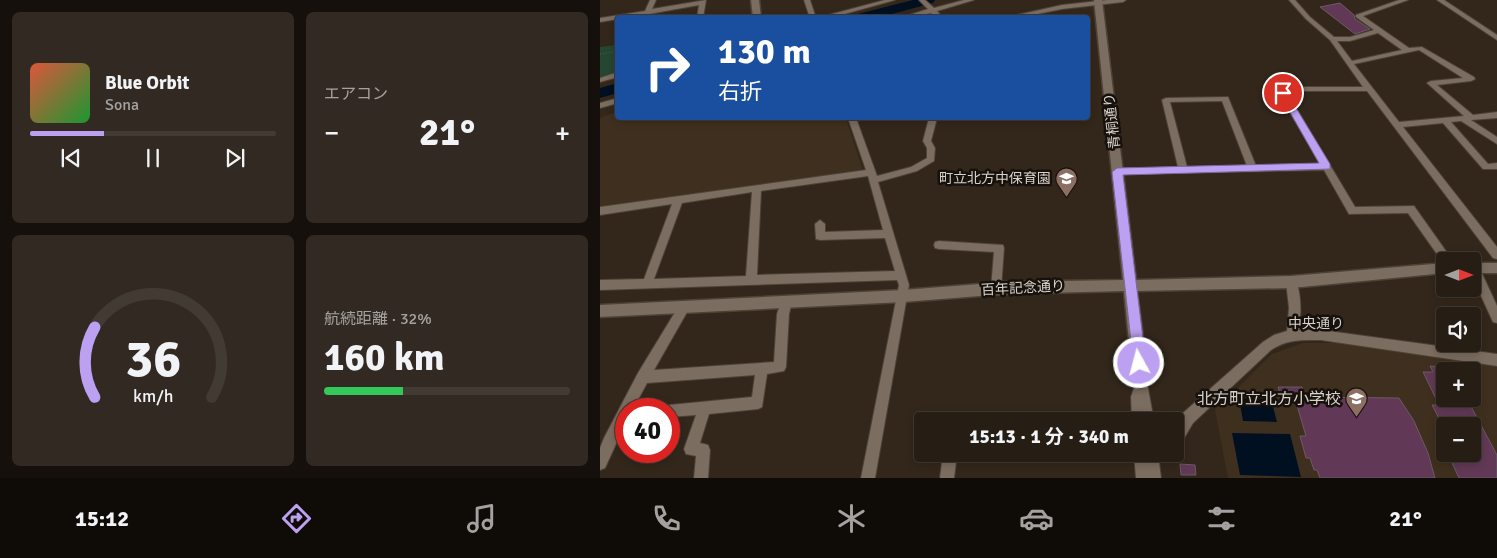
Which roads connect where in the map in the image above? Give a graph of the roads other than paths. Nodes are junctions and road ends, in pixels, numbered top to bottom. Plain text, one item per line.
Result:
1 (653, 0) edge
2 (755, 0) edge
3 (807, 0) edge
4 (892, 0) edge
5 (922, 0) edge
6 (971, 0) edge
7 (1124, 0) edge
8 (1292, 0) edge
9 (1405, 0) edge
10 (1440, 0) edge
11 (702, 1) edge
12 (1098, 1) edge
13 (930, 9) junction
14 (648, 12) junction
15 (630, 15) edge
16 (700, 15) edge
17 (757, 15) edge
18 (812, 15) edge
19 (832, 15) edge
20 (911, 15) edge
21 (937, 15) edge
22 (1020, 15) edge
23 (615, 18) edge
24 (600, 20) edge
25 (1378, 31) junction
26 (1497, 38) edge
27 (1332, 39) junction
28 (1408, 51) junction
29 (1351, 63) junction
30 (615, 75) edge
31 (600, 80) edge
32 (1368, 89) junction
33 (615, 101) edge
34 (600, 106) edge
35 (1497, 114) edge
36 (1467, 119) junction
37 (853, 120) edge
38 (932, 120) edge
39 (1446, 121) junction
40 (1396, 125) junction
41 (1497, 141) edge
42 (1497, 166) edge
43 (1326, 167) junction
44 (1253, 169) junction
45 (1183, 170) junction
46 (1117, 172) junction
47 (872, 176) junction
48 (757, 189) junction
49 (678, 200) junction
50 (600, 211) edge
51 (820, 224) dead end
52 (890, 234) junction
53 (939, 245) dead end
54 (1442, 252) edge
55 (1497, 255) edge
56 (1481, 268) edge
57 (1497, 268) edge
58 (1436, 269) edge
59 (901, 275) junction
60 (751, 280) junction
61 (1291, 282) junction
62 (647, 284) junction
63 (1130, 284) junction
64 (600, 285) edge
65 (1481, 285) edge
66 (996, 289) junction
67 (903, 296) junction
68 (786, 302) junction
69 (684, 307) junction
70 (600, 311) edge
71 (1497, 318) edge
72 (1292, 335) junction
73 (1497, 360) edge
74 (762, 368) junction
75 (642, 377) junction
76 (1141, 383) junction
77 (633, 398) edge
78 (705, 408) junction
79 (680, 410) edge
80 (1138, 412) edge
81 (1146, 412) edge
82 (1184, 425) edge
83 (615, 437) edge
84 (949, 462) edge
85 (1142, 462) edge
86 (1152, 462) edge
87 (600, 463) edge
88 (701, 478) edge
89 (868, 478) edge
90 (947, 478) edge
91 (1143, 478) edge
92 (1154, 478) edge

1 - 14 street
2 - 17 street
3 - 18 street
4 - 19 street
5 - 13 street
6 - 13 street
7 - 12 street
8 - 27 street
9 - 25 street
10 - 26 street
11 - 14 street
11 - 16 street
12 - 22 street
12 - 46 street, 青桐通り
13 - 20 street
13 - 21 street
14 - 15 street
23 - 24 street
25 - 27 street
25 - 28 street
27 - 29 street
28 - 29 street
28 - 36 street
29 - 32 street
30 - 31 street
32 - 40 street
32 - 43 street
33 - 34 street
35 - 36 street
36 - 39 street
36 - 41 street
37 - 47 street
38 - 47 street
39 - 40 street
39 - 42 street
40 - 55 street
43 - 44 street
43 - 54 street
44 - 45 street
44 - 45 street
45 - 46 street
46 - 63 street, 青桐通り
47 - 48 street
47 - 52 street
48 - 49 street
48 - 60 street
49 - 50 street
49 - 62 street
51 - 52 street
52 - 59 street
53 - 66 street
56 - 57 street
58 - 61 street, 百年記念通り
59 - 60 street
59 - 67 street
60 - 62 street
61 - 63 street, 百年記念通り
61 - 72 street
62 - 64 street
63 - 66 street, 百年記念通り
63 - 76 street, 青桐通り
65 - 71 street
66 - 67 street, 百年記念通り
67 - 68 street, 百年記念通り
67 - 89 street
68 - 69 street, 百年記念通り
68 - 74 street
69 - 70 street, 百年記念通り
69 - 75 street
72 - 73 street, 中央通り
72 - 82 street, 中央通り
74 - 75 street
74 - 78 street
75 - 77 street
76 - 80 street
76 - 81 street, 青桐通り
78 - 79 street
78 - 88 street
83 - 87 street
84 - 90 street
85 - 91 street
86 - 92 street

